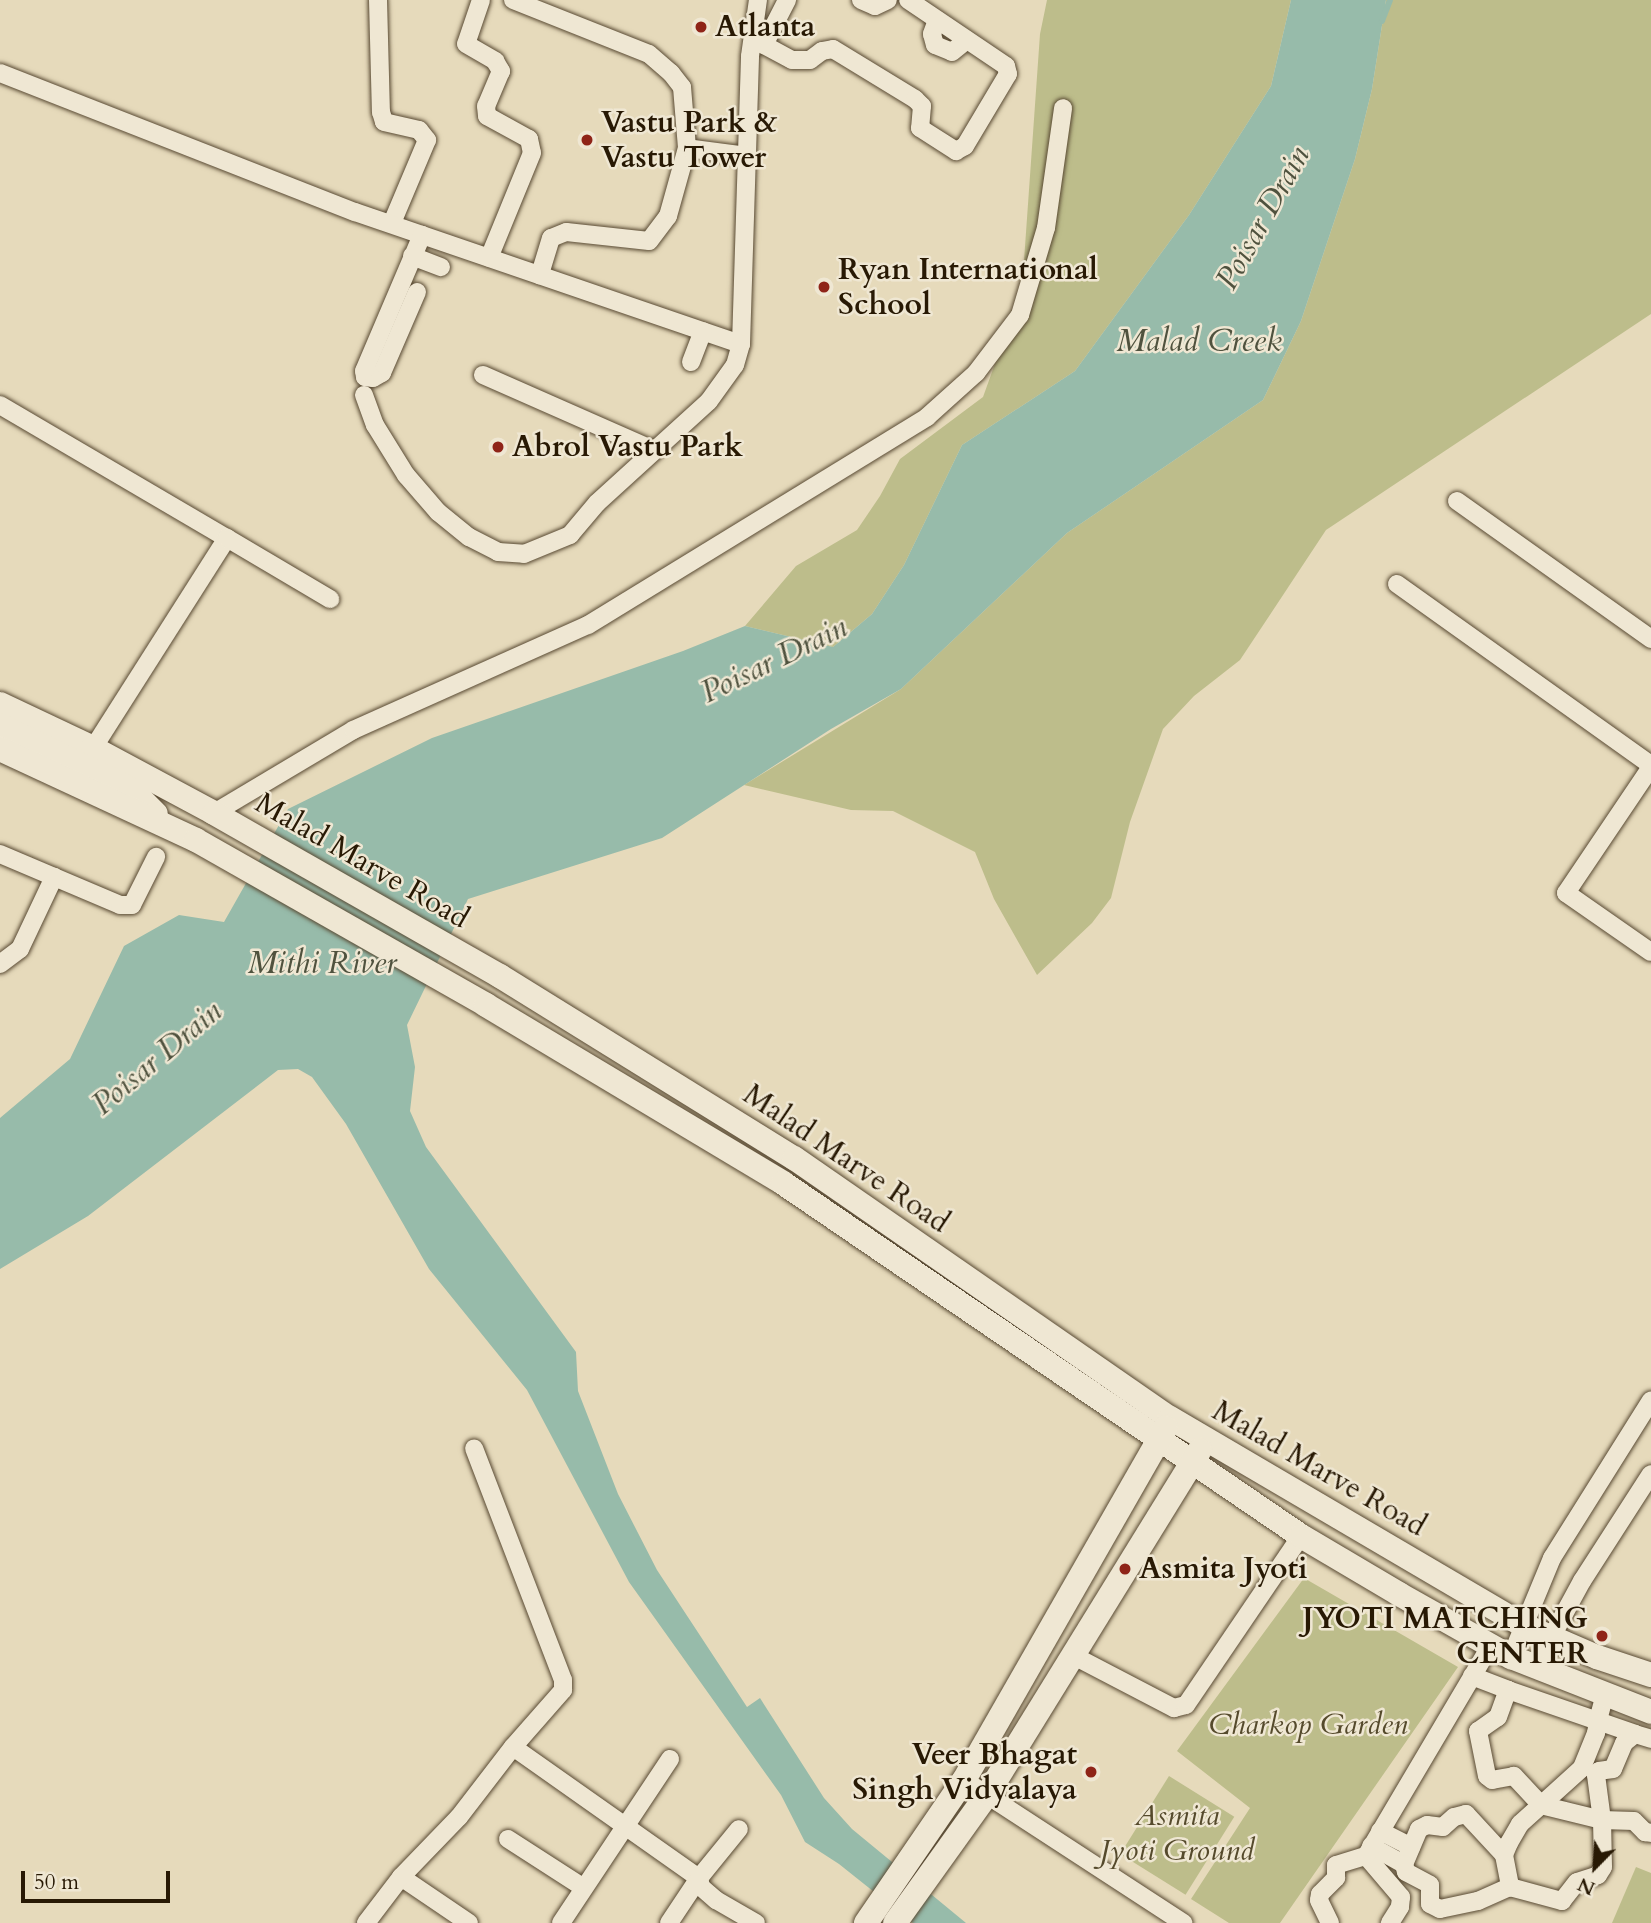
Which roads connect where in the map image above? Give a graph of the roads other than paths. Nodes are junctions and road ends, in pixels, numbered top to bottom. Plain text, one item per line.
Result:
1 (378, 0) edge
2 (481, 0) edge
3 (513, 0) edge
4 (758, 0) edge
5 (788, 0) edge
6 (861, 0) edge
7 (888, 0) edge
8 (908, 0) edge
9 (758, 42) junction
10 (0, 74) edge
11 (1063, 108) dead end
12 (687, 148) junction
13 (747, 156) junction
14 (392, 223) junction
15 (422, 235) junction
16 (450, 245) junction
17 (412, 256) junction
18 (489, 258) junction
19 (540, 275) junction
20 (417, 292) dead end
21 (703, 331) junction
22 (741, 344) junction
23 (691, 362) dead end
24 (483, 375) dead end
25 (363, 396) dead end
26 (0, 405) edge
27 (653, 450) junction
28 (1457, 501) dead end
29 (227, 538) junction
30 (1397, 584) dead end
31 (330, 600) dead end
32 (1651, 639) edge
33 (0, 704) edge
34 (0, 725) edge
35 (93, 748) junction
36 (0, 749) edge
37 (1651, 766) edge
38 (215, 813) junction
39 (170, 828) junction
40 (0, 854) edge
41 (156, 857) dead end
42 (54, 877) junction
43 (1651, 952) edge
44 (0, 964) edge
45 (1651, 1400) edge
46 (1170, 1418) junction
47 (1205, 1438) junction
48 (1160, 1441) junction
49 (474, 1448) dead end
50 (1194, 1464) junction
51 (1651, 1474) edge
52 (1301, 1536) junction
53 (1523, 1625) junction
54 (1552, 1638) junction
55 (1501, 1651) junction
56 (1074, 1656) junction
57 (1541, 1669) junction
58 (1651, 1675) edge
59 (1472, 1676) junction
60 (1508, 1690) junction
61 (1605, 1694) junction
62 (1651, 1712) edge
63 (1598, 1721) junction
64 (1643, 1737) edge
65 (513, 1747) junction
66 (670, 1759) dead end
67 (964, 1780) junction
68 (988, 1793) junction
69 (1541, 1805) junction
70 (1602, 1820) junction
71 (627, 1825) junction
72 (739, 1829) dead end
73 (1651, 1833) edge
74 (508, 1839) dead end
75 (1372, 1844) junction
76 (1411, 1847) junction
77 (1504, 1855) junction
78 (1404, 1864) junction
79 (401, 1877) junction
80 (699, 1878) junction
81 (1510, 1886) junction
82 (584, 1888) junction
83 (366, 1923) edge
84 (469, 1923) edge
85 (561, 1923) edge
86 (669, 1923) edge
87 (756, 1923) edge
88 (866, 1923) edge
89 (895, 1923) edge
90 (1183, 1923) edge
91 (1330, 1923) edge
92 (1390, 1923) edge

1 - 14 street
2 - 18 street
3 - 12 street
4 - 9 street
5 - 9 street
6 - 7 street
8 - 9 street
9 - 13 street
10 - 14 street
11 - 38 street
12 - 13 street
12 - 19 street
13 - 22 street
14 - 15 street
15 - 16 street
15 - 17 street
16 - 17 street
16 - 18 street
17 - 20 street
18 - 19 street
19 - 21 street
21 - 22 street
21 - 23 street
22 - 27 street
24 - 27 street
25 - 27 street
26 - 29 street
28 - 32 street
29 - 31 street
29 - 35 street
30 - 37 street
33 - 35 main road, Malad Marve Road
34 - 39 main road
35 - 38 main road, Malad Marve Road
36 - 39 main road, Malad Marve Road
37 - 43 street
38 - 46 main road, Malad Marve Road
39 - 48 main road, Malad Marve Road
40 - 42 street
41 - 42 street
42 - 44 street
45 - 53 street
46 - 47 main road, Malad Marve Road
46 - 48 main road
47 - 50 main road
47 - 53 main road, Malad Marve Road
48 - 50 main road, Malad Marve Road
48 - 67 main road
49 - 65 street
50 - 52 main road, Malad Marve Road
50 - 56 main road
51 - 54 street
52 - 55 main road, Malad Marve Road
52 - 56 street
53 - 54 main road, Malad Marve Road
53 - 55 street
54 - 57 street
54 - 58 main road, Malad Marve Road
55 - 57 main road, Malad Marve Road
55 - 59 street
56 - 68 main road
57 - 61 main road, Malad Marve Road
59 - 60 street
59 - 75 street
60 - 63 street
60 - 69 street
61 - 62 main road, Malad Marve Road
61 - 63 street
63 - 64 street
63 - 69 street
64 - 70 street
65 - 71 street
65 - 79 street
66 - 71 street
67 - 68 street
67 - 88 main road
68 - 89 main road
68 - 90 street
69 - 70 street
69 - 77 street
70 - 73 street
70 - 81 street
71 - 80 street
71 - 82 street
72 - 80 street
74 - 82 street
75 - 76 street
75 - 78 street
75 - 91 street
75 - 92 street
76 - 77 street
76 - 78 street
77 - 81 street
78 - 81 street
79 - 83 street
79 - 84 street
80 - 86 street
80 - 87 street
82 - 85 street

